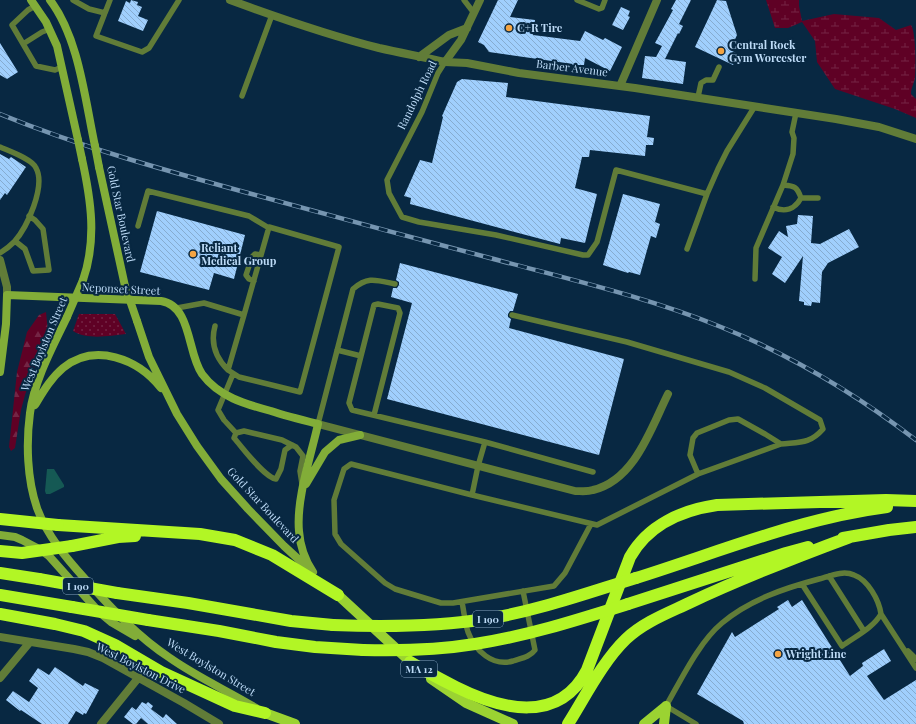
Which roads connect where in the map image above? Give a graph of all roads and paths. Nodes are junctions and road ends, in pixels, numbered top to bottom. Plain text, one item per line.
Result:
1 (50, 0) edge
2 (72, 0) edge
3 (110, 0) edge
4 (179, 0) edge
5 (230, 0) edge
6 (464, 0) edge
7 (480, 0) edge
8 (577, 0) edge
9 (605, 0) edge
10 (657, 0) edge
11 (33, 3) edge
12 (474, 13) junction
13 (105, 14) junction
14 (272, 15) junction
15 (467, 28) junction
16 (50, 29) junction
17 (23, 44) junction
18 (419, 57) junction
19 (445, 62) junction
20 (719, 67) dead end
21 (62, 68) junction
22 (620, 86) junction
23 (242, 96) dead end
24 (698, 98) junction
25 (755, 106) junction
26 (796, 113) junction
27 (916, 139) edge
28 (0, 146) edge
29 (783, 185) junction
30 (708, 194) junction
31 (801, 198) junction
32 (818, 198) dead end
33 (773, 207) junction
34 (29, 216) junction
35 (138, 226) dead end
36 (270, 228) junction
37 (15, 241) junction
38 (687, 249) dead end
39 (0, 253) edge
40 (261, 256) junction
41 (0, 260) edge
42 (755, 279) dead end
43 (254, 281) junction
44 (395, 284) dead end
45 (7, 295) junction
46 (177, 308) junction
47 (244, 315) junction
48 (512, 315) dead end
49 (215, 326) dead end
50 (337, 350) junction
51 (361, 356) junction
52 (0, 372) edge
53 (230, 372) junction
54 (224, 394) junction
55 (668, 394) dead end
56 (169, 398) junction
57 (30, 412) junction
58 (374, 415) junction
59 (318, 424) junction
60 (236, 433) junction
61 (360, 435) junction
62 (485, 442) junction
63 (292, 444) junction
64 (781, 444) junction
65 (478, 466) junction
66 (593, 472) dead end
67 (698, 474) junction
68 (303, 490) junction
69 (472, 495) junction
70 (916, 502) edge
71 (0, 519) edge
72 (591, 524) junction
73 (916, 527) edge
74 (200, 534) junction
75 (0, 535) edge
76 (850, 537) junction
77 (0, 551) edge
78 (0, 572) edge
79 (313, 572) junction
80 (829, 576) junction
81 (802, 584) junction
82 (523, 591) junction
83 (0, 595) edge
84 (338, 595) junction
85 (462, 602) junction
86 (0, 614) edge
87 (881, 614) junction
88 (864, 631) junction
89 (0, 637) edge
90 (30, 642) junction
91 (902, 645) junction
92 (153, 647) junction
93 (916, 659) edge
94 (410, 662) junction
95 (916, 668) edge
96 (139, 677) junction
97 (0, 678) edge
98 (666, 706) junction
99 (265, 713) junction
100 (101, 724) edge
101 (219, 724) edge
102 (295, 724) edge
103 (513, 724) edge
104 (568, 724) edge
105 (644, 724) edge
106 (664, 724) edge
107 (696, 724) edge

1 - 56 main road, Gold Star Boulevard / MA 12, bridge
2 - 13 lane
3 - 13 lane
4 - 13 lane
5 - 14 street, Barber Avenue
6 - 12 lane
7 - 12 street, Randolph Road
8 - 9 lane
10 - 22 street
11 - 16 main road, West Boylston Street
11 - 17 lane
12 - 15 street, Randolph Road
14 - 18 street, Barber Avenue
14 - 23 lane
15 - 18 street
15 - 19 street, Randolph Road
16 - 17 lane
16 - 21 main road, West Boylston Street
17 - 21 lane
18 - 19 street, Barber Avenue
19 - 22 street, Barber Avenue
19 - 30 lane, Randolph Road
20 - 24 lane
21 - 57 main road, West Boylston Street, bridge
22 - 24 street, Barber Avenue
24 - 25 street, Barber Avenue
25 - 26 street, Barber Avenue
25 - 30 lane
26 - 27 street, Barber Avenue
26 - 29 lane
28 - 34 lane
29 - 31 lane
29 - 33 lane
30 - 38 lane
31 - 32 lane
31 - 33 lane
33 - 42 lane
34 - 37 lane
34 - 37 lane
35 - 36 lane
36 - 40 lane
36 - 53 lane
37 - 39 lane
40 - 43 lane
40 - 43 lane
41 - 45 street
43 - 47 lane
44 - 50 lane
45 - 46 main road, Neponset Street
45 - 52 main road
46 - 47 lane
46 - 54 main road
47 - 53 lane
48 - 64 lane
49 - 53 lane
50 - 51 lane
50 - 59 lane
51 - 58 lane
51 - 58 lane
53 - 54 lane
54 - 59 main road
54 - 60 lane
55 - 65 street
56 - 57 main road
56 - 79 main road, Gold Star Boulevard / MA 12
57 - 92 main road, West Boylston Street
58 - 62 lane
59 - 61 street
59 - 68 main road
60 - 63 lane
60 - 63 lane
61 - 65 street
61 - 68 main road
62 - 65 lane
62 - 66 lane
63 - 68 lane
64 - 67 lane
64 - 67 lane
65 - 69 lane
67 - 72 lane
68 - 79 main road
69 - 72 lane
69 - 85 lane
70 - 78 highway, I 190, bridge
70 - 94 highway
71 - 74 highway, bridge
72 - 82 lane
73 - 76 highway, I 190
74 - 77 highway, bridge
74 - 84 highway
75 - 92 main road
76 - 83 highway, I 190, bridge
76 - 104 highway
79 - 84 main road, Gold Star Boulevard / MA 12
80 - 81 lane
80 - 87 lane
80 - 88 lane
81 - 88 lane
81 - 98 lane
82 - 85 lane
82 - 85 lane
84 - 94 main road, Gold Star Boulevard / MA 12
86 - 99 highway
87 - 88 lane
87 - 91 lane
89 - 90 street, West Boylston Drive
90 - 96 street, West Boylston Drive
90 - 97 street
91 - 93 lane
91 - 95 lane
92 - 99 main road, West Boylston Street
94 - 103 main road, Gold Star Boulevard / MA 12
96 - 100 street
96 - 101 street, West Boylston Drive
98 - 105 main road
98 - 106 main road
98 - 107 lane
99 - 102 main road, West Boylston Street

